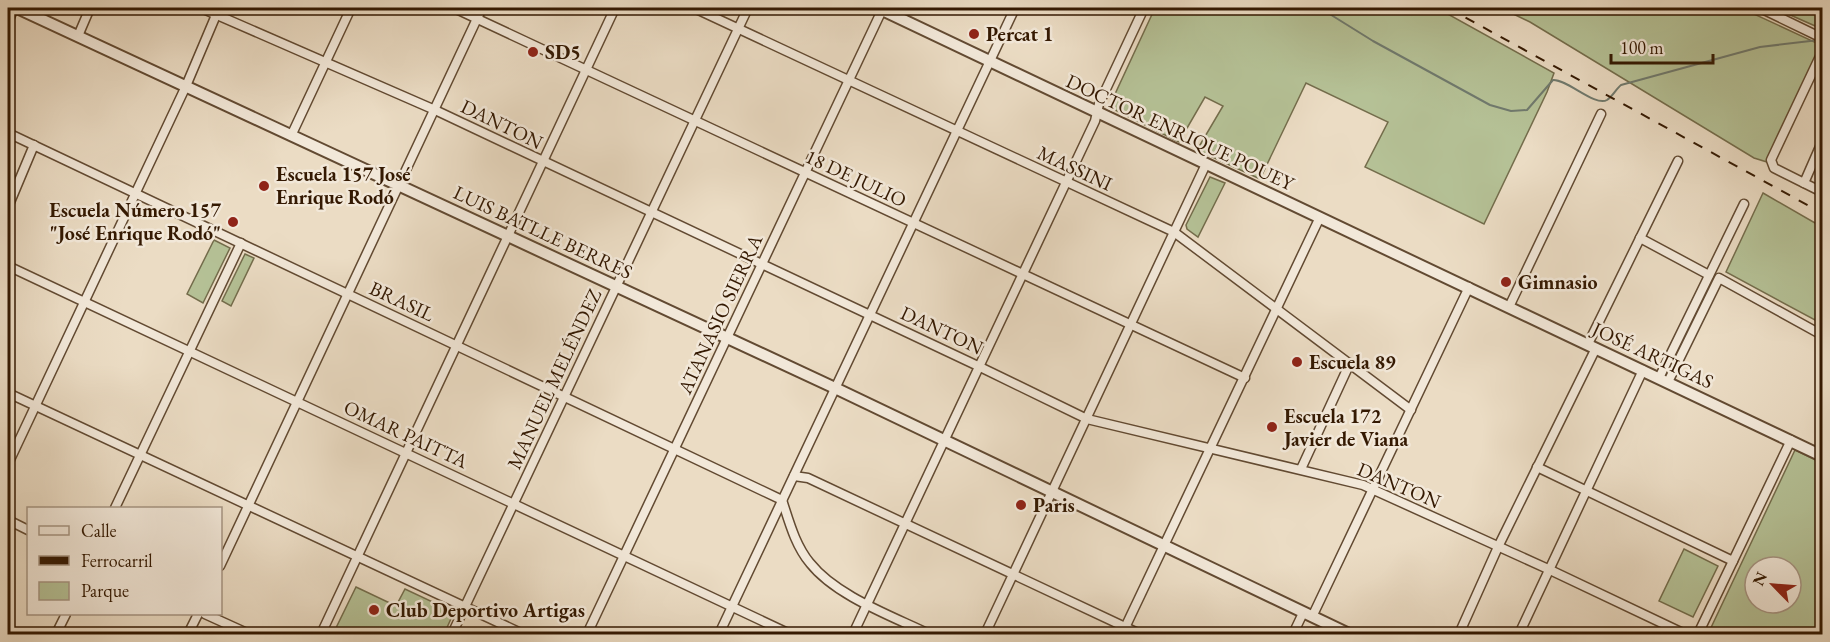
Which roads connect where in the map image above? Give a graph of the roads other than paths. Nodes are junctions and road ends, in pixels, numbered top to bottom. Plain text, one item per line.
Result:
1 (16, 8) edge
2 (90, 8) edge
3 (201, 8) edge
4 (351, 8) edge
5 (454, 8) edge
6 (482, 8) edge
7 (615, 8) edge
8 (694, 8) edge
9 (748, 8) edge
10 (881, 8) edge
11 (1015, 8) edge
12 (1144, 8) edge
13 (1765, 9) edge
14 (218, 11) edge
15 (477, 18) junction
16 (8, 22) edge
17 (739, 28) junction
18 (78, 36) junction
19 (1822, 38) edge
20 (1822, 52) edge
21 (326, 61) junction
22 (989, 62) junction
23 (585, 69) junction
24 (848, 81) junction
25 (186, 86) junction
26 (435, 110) junction
27 (1097, 112) junction
28 (1601, 114) dead end
29 (694, 121) junction
30 (957, 131) junction
31 (8, 133) edge
32 (291, 136) junction
33 (1822, 142) edge
34 (34, 145) junction
35 (543, 161) junction
36 (1678, 161) dead end
37 (1206, 164) junction
38 (806, 172) junction
39 (1065, 183) junction
40 (1804, 183) junction
41 (398, 186) junction
42 (1822, 192) edge
43 (136, 193) junction
44 (1744, 204) dead end
45 (8, 207) edge
46 (651, 213) junction
47 (1320, 217) junction
48 (913, 223) junction
49 (1174, 232) junction
50 (508, 236) junction
51 (1640, 238) junction
52 (241, 243) junction
53 (761, 263) junction
54 (8, 266) edge
55 (1709, 274) junction
56 (1021, 275) junction
57 (616, 286) junction
58 (1469, 287) junction
59 (348, 293) junction
60 (85, 302) junction
61 (1509, 307) junction
62 (1276, 309) junction
63 (870, 315) junction
64 (1129, 324) junction
65 (1822, 335) edge
66 (726, 337) junction
67 (456, 345) junction
68 (1592, 346) junction
69 (189, 351) junction
70 (1350, 363) junction
71 (978, 366) junction
72 (1643, 370) junction
73 (1245, 378) junction
74 (1664, 380) junction
75 (835, 388) junction
76 (8, 393) edge
77 (566, 396) junction
78 (298, 401) junction
79 (36, 405) junction
80 (1411, 410) junction
81 (1087, 419) junction
82 (944, 440) junction
83 (1791, 440) junction
84 (675, 448) junction
85 (1211, 449) junction
86 (406, 453) junction
87 (141, 454) junction
88 (1822, 456) edge
89 (8, 464) edge
90 (1537, 466) junction
91 (1301, 469) junction
92 (794, 476) junction
93 (1586, 490) junction
94 (1373, 491) junction
95 (1053, 492) junction
96 (782, 500) junction
97 (514, 504) junction
98 (250, 505) junction
99 (115, 507) edge
100 (8, 520) edge
101 (906, 522) junction
102 (27, 530) edge
103 (1164, 546) junction
104 (1498, 547) junction
105 (624, 555) junction
106 (358, 556) junction
107 (1732, 561) junction
108 (222, 562) edge
109 (1548, 569) junction
110 (1014, 574) junction
111 (867, 604) junction
112 (732, 606) junction
113 (465, 607) junction
114 (66, 615) edge
115 (198, 615) edge
116 (207, 615) edge
117 (1308, 615) junction
118 (1124, 631) edge
119 (56, 634) edge
120 (188, 634) edge
121 (249, 634) edge
122 (321, 634) edge
123 (452, 634) edge
124 (524, 634) edge
125 (587, 634) edge
126 (719, 634) edge
127 (789, 634) edge
128 (852, 634) edge
129 (929, 634) edge
130 (985, 634) edge
131 (1140, 634) edge
132 (1293, 634) edge
133 (1349, 634) edge
134 (1459, 634) edge
135 (1519, 634) edge
136 (1685, 634) edge
137 (1698, 634) edge

1 - 16 street
1 - 18 street, LUIS BATLLE BERRES
2 - 18 street
3 - 14 street, DANTON
4 - 21 street
5 - 15 street, 18 DE JULIO
6 - 15 street
7 - 23 street
8 - 17 street, MASSINI
9 - 17 street, MANUEL MELÉNDEZ
10 - 22 street, DOCTOR ENRIQUE POUEY
10 - 24 street, ATANASIO SIERRA
11 - 22 street
12 - 27 street
13 - 19 street
14 - 21 street, DANTON
14 - 25 street
15 - 23 street, 18 DE JULIO
15 - 26 street
17 - 24 street, MASSINI
17 - 29 street, MANUEL MELÉNDEZ
18 - 25 street, LUIS BATLLE BERRES
20 - 40 street
21 - 26 street, DANTON
21 - 32 street
22 - 27 street, DOCTOR ENRIQUE POUEY
22 - 30 street
23 - 29 street, 18 DE JULIO
23 - 35 street
24 - 30 street, MASSINI
24 - 38 street, ATANASIO SIERRA
25 - 32 street, LUIS BATLLE BERRES
25 - 43 street
26 - 35 street, DANTON
26 - 41 street
27 - 37 street, DOCTOR ENRIQUE POUEY
27 - 39 street
28 - 61 street
29 - 38 street, 18 DE JULIO
29 - 46 street, MANUEL MELÉNDEZ
30 - 39 street, MASSINI
30 - 48 street
31 - 34 street, BRASIL
32 - 41 street, LUIS BATLLE BERRES
33 - 40 street
34 - 43 street, BRASIL
34 - 45 street
35 - 46 street, DANTON
35 - 50 street
36 - 51 street
37 - 47 street, DOCTOR ENRIQUE POUEY
37 - 49 street
38 - 48 street, 18 DE JULIO
38 - 53 street, ATANASIO SIERRA
39 - 49 street, MASSINI
39 - 56 street
40 - 42 street
41 - 50 street, LUIS BATLLE BERRES
41 - 59 street
43 - 52 street, BRASIL
43 - 60 street
44 - 55 street
46 - 53 street, DANTON
46 - 57 street, MANUEL MELÉNDEZ
47 - 58 street, DOCTOR ENRIQUE POUEY
47 - 62 street
48 - 56 street, 18 DE JULIO
48 - 63 street
49 - 62 street, MASSINI
49 - 64 street
50 - 57 street, LUIS BATLLE BERRES
50 - 67 street
51 - 55 street
51 - 68 street
52 - 59 street, BRASIL
52 - 69 street
53 - 63 street, DANTON
53 - 66 street, ATANASIO SIERRA
54 - 60 street, OMAR PAITTA
55 - 74 street
56 - 64 street, 18 DE JULIO
56 - 71 street
57 - 66 street, LUIS BATLLE BERRES
57 - 77 street, MANUEL MELÉNDEZ
58 - 61 street, JOSÉ ARTIGAS
58 - 80 street
59 - 67 street, BRASIL
59 - 78 street
60 - 69 street, OMAR PAITTA
60 - 79 street
61 - 68 street, JOSÉ ARTIGAS
62 - 70 street, MASSINI
62 - 73 street
63 - 71 street, DANTON
63 - 75 street
64 - 73 street, 18 DE JULIO
64 - 81 street
65 - 74 street
66 - 75 street, LUIS BATLLE BERRES
66 - 84 street, ATANASIO SIERRA
67 - 77 street, BRASIL
67 - 86 street
68 - 72 street, JOSÉ ARTIGAS
68 - 90 street
69 - 78 street, OMAR PAITTA
69 - 87 street
70 - 80 street, MASSINI
70 - 91 street
71 - 81 street, DANTON
71 - 82 street
72 - 74 street, JOSÉ ARTIGAS
72 - 93 street
73 - 85 street
74 - 83 street, JOSÉ ARTIGAS
75 - 82 street, LUIS BATLLE BERRES
75 - 92 street
76 - 79 street
77 - 84 street, BRASIL
77 - 97 street, MANUEL MELÉNDEZ
78 - 86 street, OMAR PAITTA
78 - 98 street
79 - 87 street
79 - 89 street
80 - 94 street
81 - 85 street, DANTON
81 - 95 street
82 - 95 street, LUIS BATLLE BERRES
82 - 101 street
83 - 88 street, JOSÉ ARTIGAS
83 - 107 street
84 - 96 street, BRASIL
84 - 105 street, ATANASIO SIERRA
85 - 91 street, DANTON
85 - 103 street
86 - 97 street, OMAR PAITTA
86 - 106 street
87 - 98 street
87 - 99 street
90 - 93 street
90 - 104 street
91 - 94 street, DANTON
92 - 96 street
92 - 101 street
93 - 107 street
93 - 109 street
94 - 104 street, DANTON
94 - 117 street
95 - 103 street, LUIS BATLLE BERRES
95 - 110 street
96 - 111 street
96 - 112 street
97 - 105 street, OMAR PAITTA
97 - 113 street, MANUEL MELÉNDEZ
98 - 106 street
98 - 108 street
100 - 102 street
101 - 110 street
101 - 111 street
103 - 117 street, LUIS BATLLE BERRES
103 - 118 street
104 - 109 street, DANTON
104 - 134 street
105 - 112 street, OMAR PAITTA
105 - 125 street, ATANASIO SIERRA
106 - 113 street
106 - 122 street
107 - 137 street
109 - 135 street
109 - 136 street, DANTON
110 - 118 street
110 - 130 street
111 - 128 street
111 - 129 street
112 - 126 street
112 - 127 street, OMAR PAITTA
113 - 123 street, MANUEL MELÉNDEZ
113 - 124 street
114 - 119 street
115 - 120 street
116 - 121 street
117 - 132 street
117 - 133 street, LUIS BATLLE BERRES
118 - 131 street

